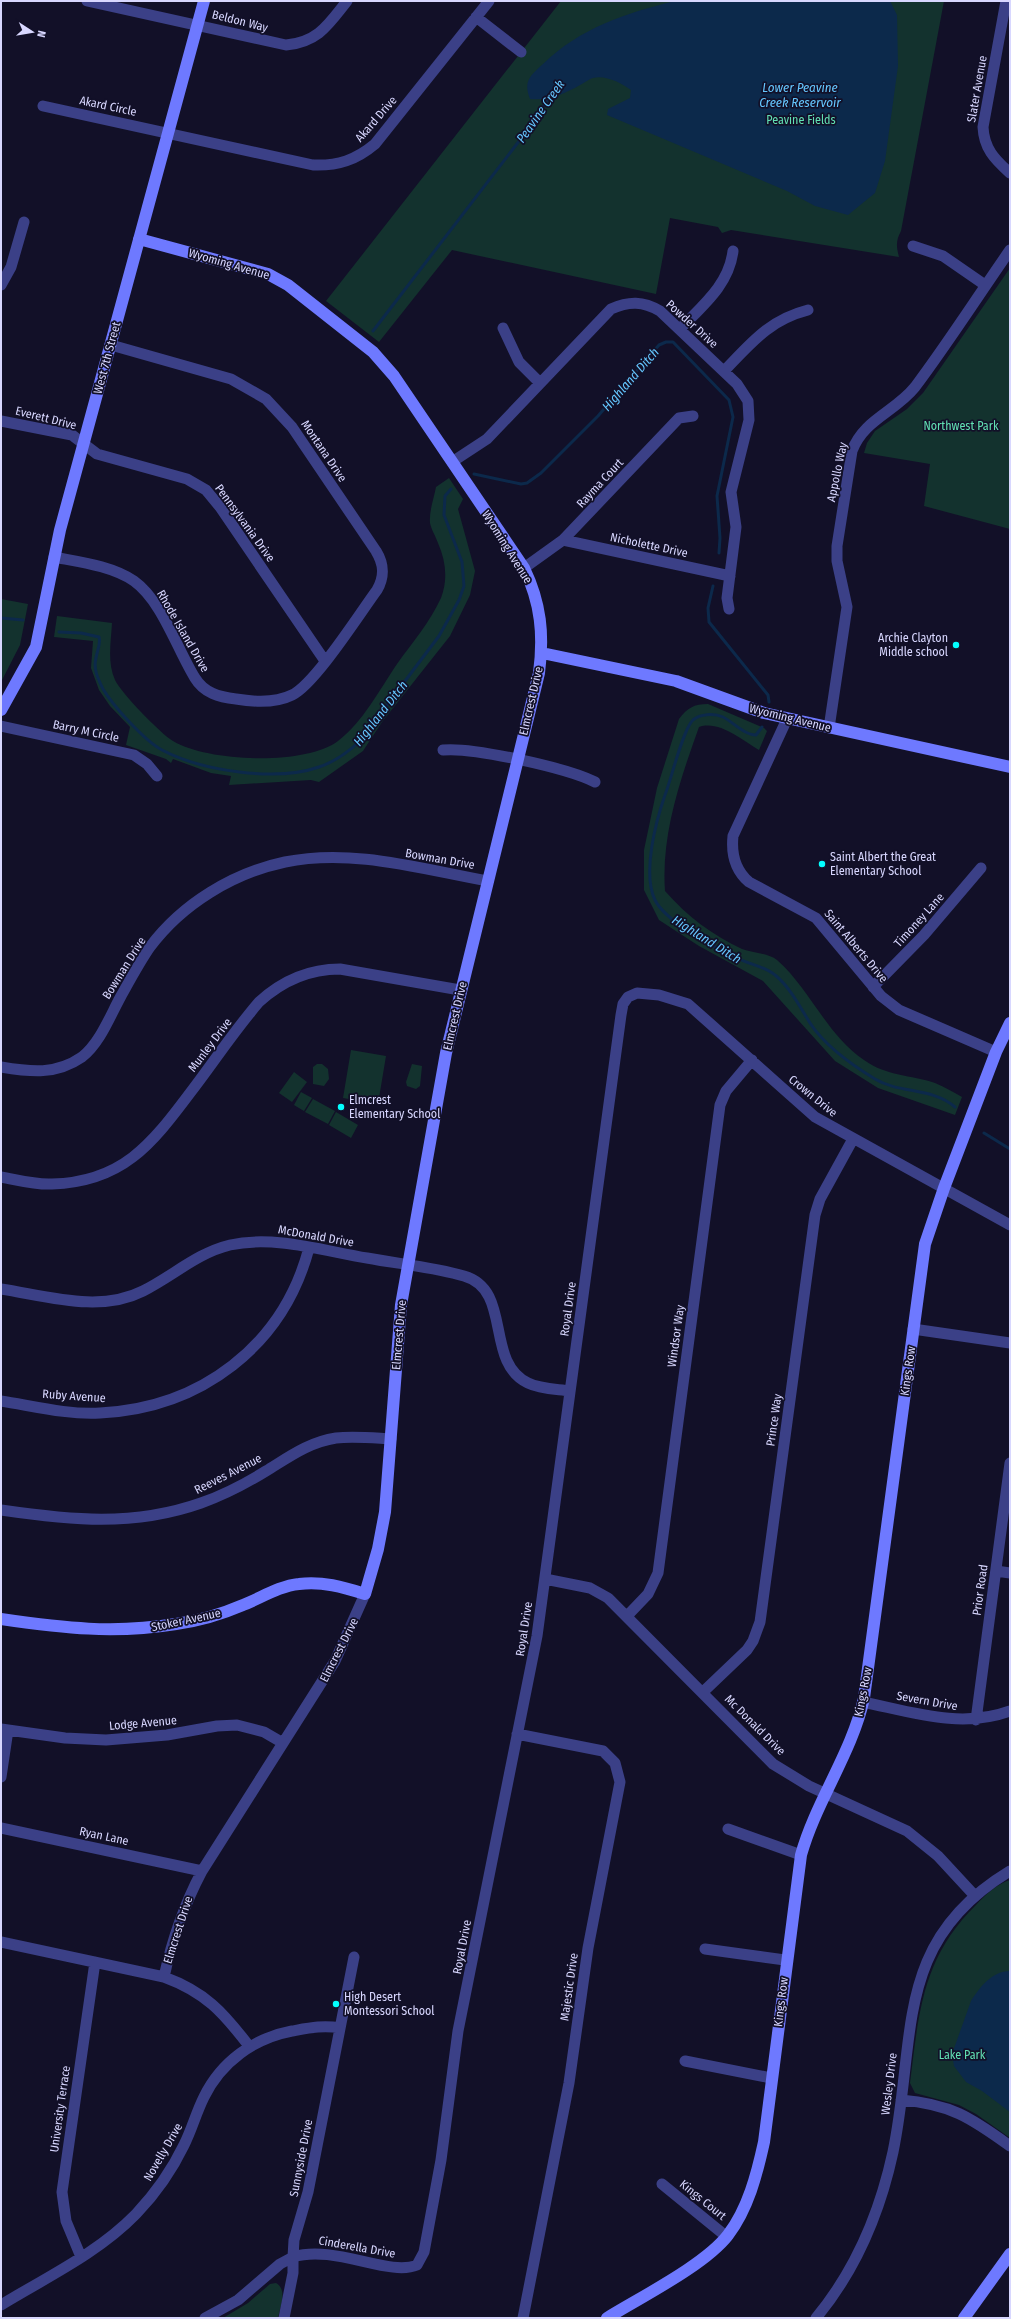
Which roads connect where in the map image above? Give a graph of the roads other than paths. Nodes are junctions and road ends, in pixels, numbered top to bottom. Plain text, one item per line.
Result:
1 (87, 1) edge
2 (204, 1) edge
3 (347, 1) edge
4 (489, 1) edge
5 (1006, 1) edge
6 (476, 17) junction
7 (197, 24) junction
8 (521, 52) dead end
9 (43, 106) dead end
10 (168, 132) junction
11 (1010, 173) edge
12 (24, 222) dead end
13 (139, 239) junction
14 (913, 246) dead end
15 (1010, 250) edge
16 (733, 251) dead end
17 (1, 285) edge
18 (986, 285) junction
19 (808, 310) dead end
20 (503, 328) dead end
21 (680, 329) junction
22 (111, 345) junction
23 (724, 371) junction
24 (540, 383) junction
25 (693, 416) dead end
26 (1, 421) edge
27 (84, 444) junction
28 (452, 462) junction
29 (563, 540) junction
30 (54, 557) junction
31 (524, 568) junction
32 (730, 576) junction
33 (729, 609) dead end
34 (542, 653) junction
35 (325, 661) junction
36 (1, 710) edge
37 (787, 719) junction
38 (1, 726) edge
39 (829, 728) junction
40 (443, 750) dead end
41 (518, 760) junction
42 (1010, 767) edge
43 (158, 776) dead end
44 (595, 782) dead end
45 (981, 868) dead end
46 (488, 881) junction
47 (873, 987) junction
48 (460, 990) junction
49 (631, 994) joint
50 (1010, 1023) edge
51 (996, 1052) junction
52 (752, 1060) junction
53 (1, 1068) edge
54 (853, 1139) junction
55 (1, 1177) edge
56 (944, 1188) junction
57 (1010, 1225) edge
58 (308, 1248) junction
59 (407, 1265) junction
60 (1, 1289) edge
61 (913, 1329) junction
62 (1010, 1343) edge
63 (570, 1390) junction
64 (1, 1401) edge
65 (391, 1439) junction
66 (1010, 1463) edge
67 (1, 1510) edge
68 (996, 1571) junction
69 (1010, 1573) edge
70 (545, 1580) junction
71 (365, 1594) junction
72 (627, 1616) junction
73 (1, 1619) edge
74 (703, 1692) junction
75 (863, 1702) junction
76 (1010, 1711) edge
77 (976, 1720) junction
78 (4, 1730) edge
79 (517, 1734) junction
80 (283, 1743) junction
81 (1, 1777) edge
82 (825, 1793) junction
83 (1, 1828) edge
84 (728, 1828) dead end
85 (801, 1855) junction
86 (202, 1870) junction
87 (1010, 1871) edge
88 (975, 1896) junction
89 (1, 1942) edge
90 (705, 1949) dead end
91 (354, 1958) dead end
92 (786, 1960) junction
93 (94, 1962) junction
94 (164, 1977) junction
95 (340, 2028) junction
96 (249, 2046) junction
97 (684, 2061) dead end
98 (771, 2078) junction
99 (901, 2100) junction
100 (1010, 2146) edge
101 (662, 2184) dead end
102 (727, 2237) junction
103 (1010, 2254) edge
104 (81, 2257) junction
105 (293, 2257) junction
106 (416, 2265) joint
107 (1, 2305) edge
108 (205, 2318) edge
109 (284, 2318) edge
110 (523, 2318) edge
111 (607, 2318) edge
112 (816, 2318) edge
113 (964, 2318) edge

1 - 7 street, Beldon Way
2 - 7 street, West 7th Street
3 - 7 street, Beldon Way
4 - 6 street, Akard Drive
5 - 11 street, Slater Avenue
6 - 8 street
6 - 10 street, Akard Drive
7 - 10 street, West 7th Street
9 - 10 street, Akard Circle
10 - 13 street, West 7th Street
12 - 17 street
13 - 22 street, West 7th Street
13 - 28 street, Wyoming Avenue
14 - 18 street
15 - 18 street, Appollo Way
16 - 21 street
18 - 39 street, Appollo Way
19 - 23 street
20 - 24 street
21 - 23 street, Powder Drive
21 - 24 street, Powder Drive
22 - 27 street, West 7th Street
22 - 35 street, Montana Drive
23 - 32 street, Powder Drive
24 - 28 street, Powder Drive
25 - 29 street, Rayma Court
26 - 27 street, Everett Drive
27 - 30 street, West 7th Street
27 - 35 street, Pennsylvania Drive
28 - 31 street, Wyoming Avenue
29 - 31 street, Rayma Court
29 - 32 street, Nicholette Drive
30 - 35 street, Rhode Island Drive
30 - 36 street, West 7th Street
31 - 34 street, Wyoming Avenue
32 - 33 street, Powder Drive
34 - 37 street, Wyoming Avenue
34 - 41 street, Elmcrest Drive
37 - 39 street, Wyoming Avenue
37 - 47 street, Saint Alberts Drive
38 - 43 street, Barry M Circle
39 - 42 street, Wyoming Avenue
40 - 41 street
41 - 44 street
41 - 46 street, Elmcrest Drive
45 - 47 street, Timoney Lane
46 - 48 street, Elmcrest Drive
46 - 53 street, Bowman Drive
47 - 51 street, Saint Alberts Drive
48 - 55 street, Munley Drive
48 - 59 street, Elmcrest Drive
49 - 52 street, Crown Drive
49 - 63 street, Royal Drive
50 - 51 street, Kings Row
51 - 56 street, Kings Row
52 - 54 street, Crown Drive
52 - 72 street, Windsor Way
54 - 56 street, Crown Drive
54 - 74 street, Prince Way
56 - 57 street, Crown Drive
56 - 61 street, Kings Row
58 - 59 street, McDonald Drive
58 - 60 street, McDonald Drive
58 - 64 street, Ruby Avenue
59 - 63 street, McDonald Drive
59 - 65 street, Elmcrest Drive
61 - 62 street
61 - 75 street, Kings Row
63 - 70 street, Royal Drive
65 - 67 street, Reeves Avenue
65 - 71 street, Elmcrest Drive
66 - 68 street, Prior Road
68 - 69 street
68 - 77 street, Prior Road
70 - 72 street, Mc Donald Drive
70 - 79 street, Royal Drive
71 - 73 street, Stoker Avenue
71 - 80 street, Elmcrest Drive
72 - 74 street, Mc Donald Drive
74 - 82 street, Mc Donald Drive
75 - 77 street, Severn Drive
75 - 82 street, Kings Row
76 - 77 street, Severn Drive
78 - 80 street, Lodge Avenue
78 - 81 street
79 - 106 street, Royal Drive
79 - 110 street, Majestic Drive
80 - 86 street, Elmcrest Drive
82 - 85 street, Kings Row
82 - 88 street, Mc Donald Drive
83 - 86 street, Ryan Lane
84 - 85 street
85 - 92 street, Kings Row
86 - 94 street, Elmcrest Drive
87 - 88 street, Wesley Drive
88 - 99 street, Wesley Drive
89 - 93 street
90 - 92 street
91 - 95 street, Sunnyside Drive
92 - 98 street, Kings Row
93 - 94 street
93 - 104 street, University Terrace
94 - 96 street
95 - 96 street, Novelly Drive
95 - 105 street, Sunnyside Drive
96 - 104 street, Novelly Drive
97 - 98 street
98 - 102 street, Kings Row
99 - 100 street
99 - 112 street, Wesley Drive
101 - 102 street, Kings Court
102 - 111 street, Kings Row
103 - 113 street
104 - 107 street, Novelly Drive
105 - 106 street, Cinderella Drive
105 - 108 street
105 - 109 street, Sunnyside Drive

